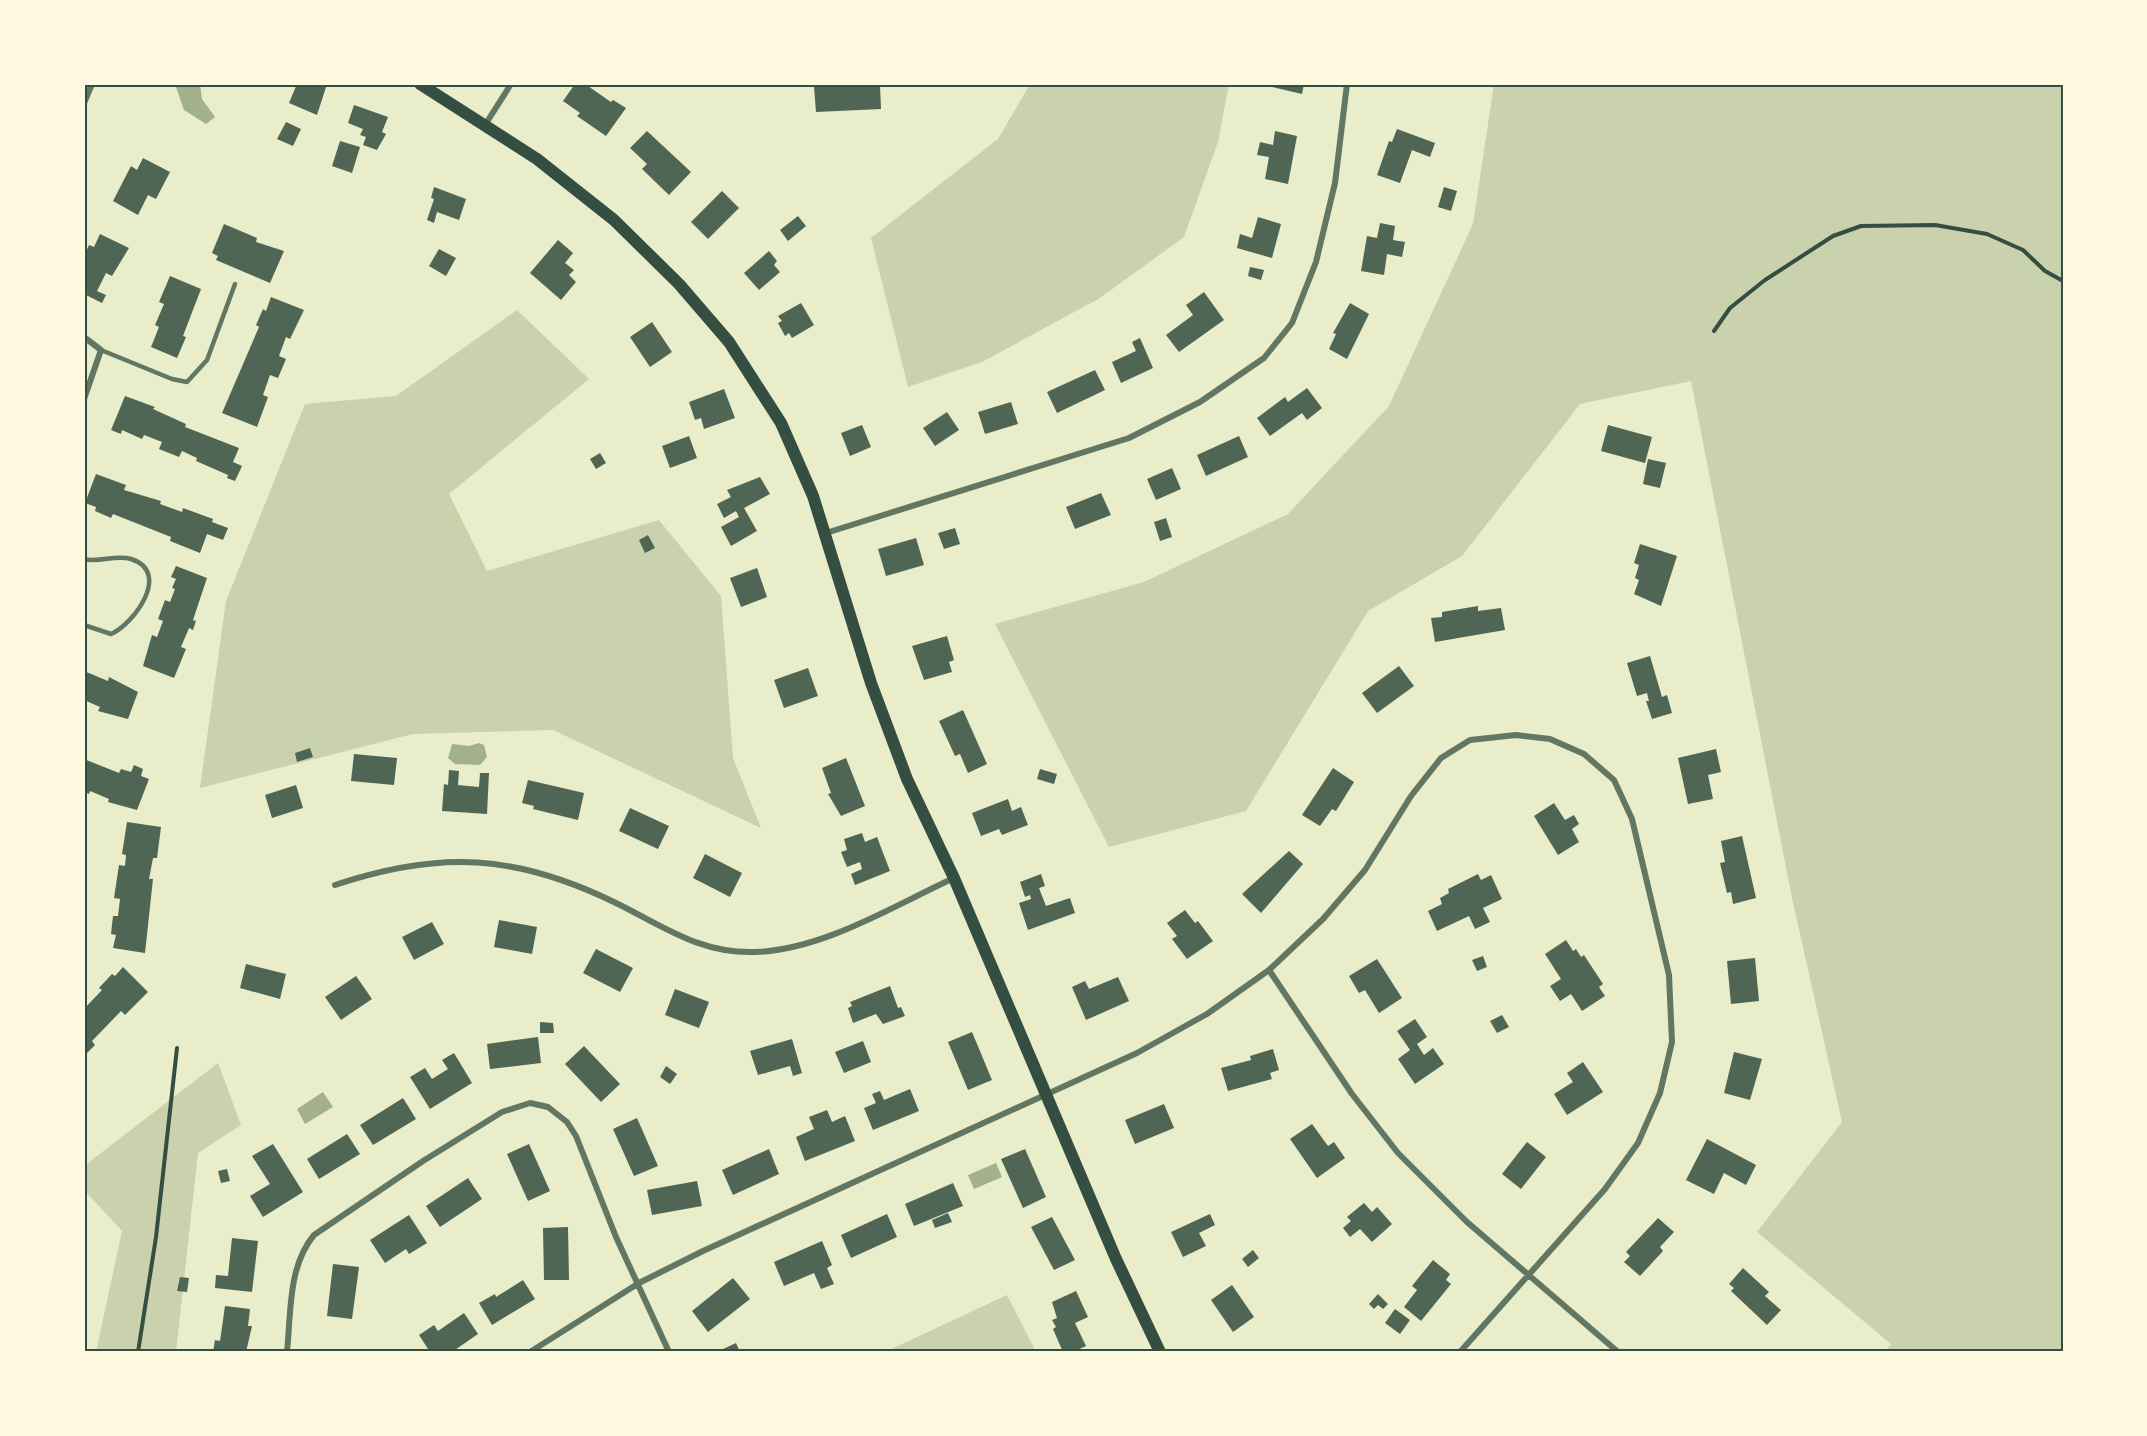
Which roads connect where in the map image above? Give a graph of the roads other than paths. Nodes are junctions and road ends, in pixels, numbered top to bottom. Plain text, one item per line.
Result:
1 (92, 84) edge
2 (420, 84) edge
3 (511, 84) edge
4 (1347, 84) edge
5 (84, 103) edge
6 (485, 126) junction
7 (235, 284) dead end
8 (84, 337) edge
9 (101, 350) junction
10 (84, 399) edge
11 (826, 533) junction
12 (84, 559) edge
13 (84, 625) edge
14 (954, 878) junction
15 (335, 885) dead end
16 (1269, 970) junction
17 (1047, 1094) junction
18 (1529, 1274) junction
19 (639, 1283) junction
20 (286, 1352) edge
21 (530, 1352) edge
22 (669, 1352) edge
23 (1160, 1352) edge
24 (1460, 1352) edge
25 (1618, 1352) edge

1 - 5 street
2 - 6 main road
3 - 6 street
4 - 11 street
6 - 11 main road
7 - 9 lane
8 - 9 street
9 - 10 street
11 - 14 main road
12 - 13 lane
14 - 15 street
14 - 17 main road
16 - 17 street
16 - 18 street
16 - 18 street
17 - 19 street
17 - 23 main road
18 - 24 street
18 - 25 street
19 - 20 street
19 - 21 street
19 - 22 street

